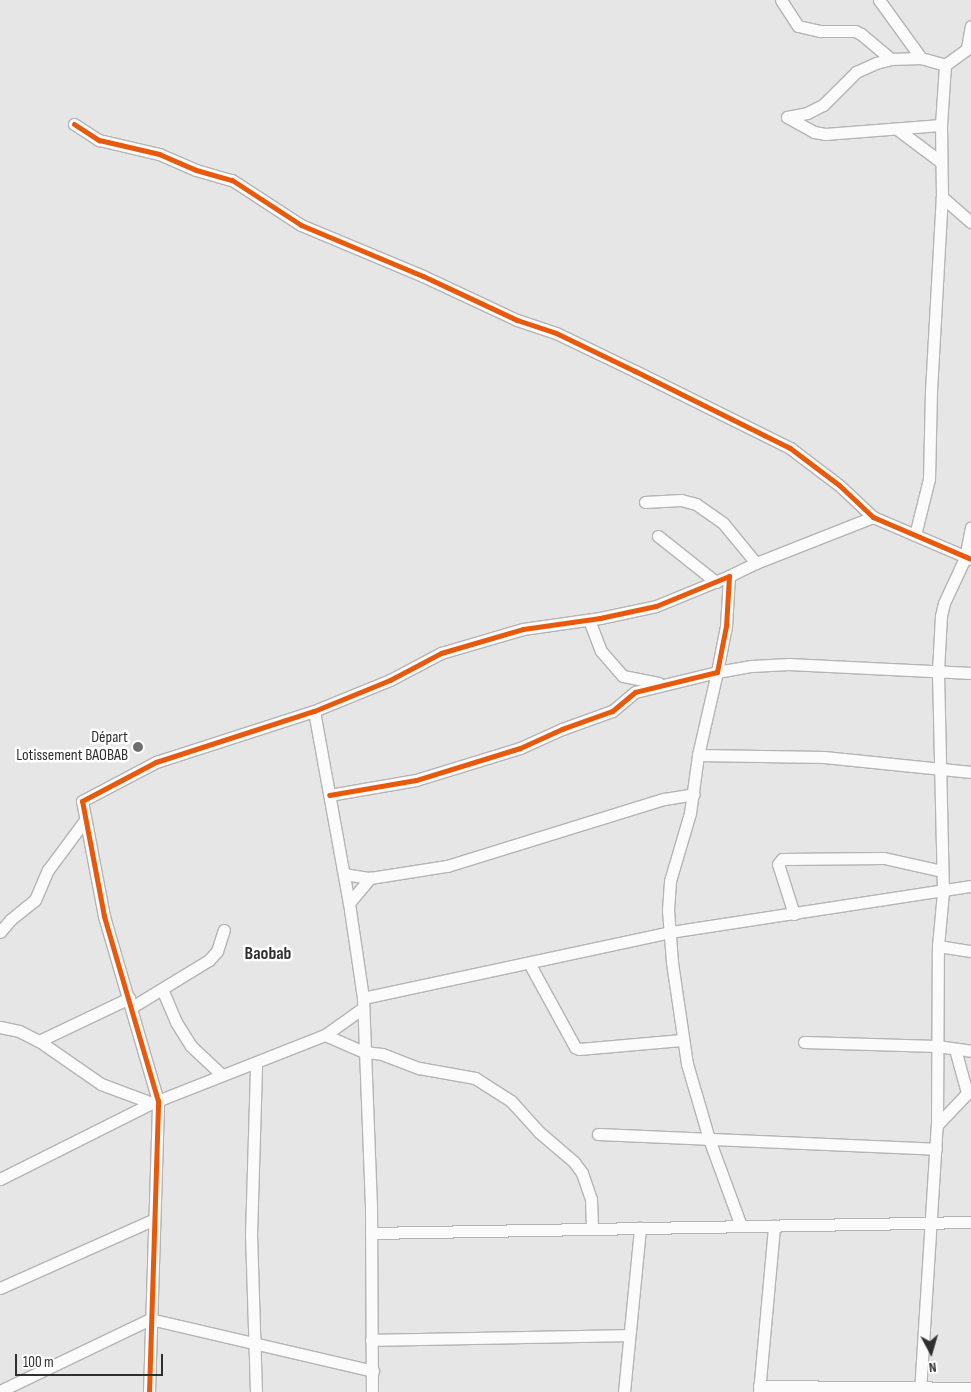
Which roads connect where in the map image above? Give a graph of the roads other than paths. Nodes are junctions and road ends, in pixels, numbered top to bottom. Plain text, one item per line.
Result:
1 (781, 0) edge
2 (879, 0) edge
3 (971, 26) edge
4 (969, 47) edge
5 (921, 58) junction
6 (891, 60) junction
7 (945, 65) junction
8 (74, 124) dead end
9 (940, 125) junction
10 (897, 129) junction
11 (941, 162) junction
12 (942, 197) junction
13 (971, 222) edge
14 (645, 502) dead end
15 (873, 516) junction
16 (971, 528) edge
17 (915, 535) junction
18 (658, 536) dead end
19 (968, 558) edge
20 (756, 563) junction
21 (729, 576) junction
22 (716, 582) junction
23 (589, 620) junction
24 (938, 671) junction
25 (717, 672) junction
26 (971, 673) edge
27 (665, 685) junction
28 (314, 711) junction
29 (698, 755) junction
30 (940, 770) junction
31 (971, 772) edge
32 (694, 794) junction
33 (329, 795) junction
34 (85, 820) junction
35 (942, 871) junction
36 (344, 874) junction
37 (370, 878) junction
38 (971, 886) edge
39 (943, 892) junction
40 (349, 903) junction
41 (794, 914) junction
42 (224, 930) dead end
43 (0, 932) edge
44 (670, 932) junction
45 (938, 946) junction
46 (971, 951) edge
47 (529, 963) junction
48 (162, 989) junction
49 (130, 1003) junction
50 (363, 1003) junction
51 (0, 1027) edge
52 (325, 1035) junction
53 (682, 1040) junction
54 (39, 1041) junction
55 (804, 1042) dead end
56 (937, 1046) junction
57 (955, 1049) junction
58 (971, 1051) edge
59 (364, 1052) junction
60 (256, 1062) junction
61 (222, 1075) junction
62 (969, 1091) edge
63 (155, 1102) junction
64 (937, 1125) junction
65 (598, 1134) dead end
66 (709, 1139) junction
67 (936, 1150) junction
68 (0, 1179) edge
69 (152, 1220) junction
70 (971, 1222) edge
71 (930, 1223) junction
72 (741, 1226) junction
73 (774, 1226) junction
74 (640, 1228) junction
75 (592, 1229) junction
76 (371, 1233) junction
77 (0, 1288) edge
78 (150, 1319) junction
79 (628, 1335) junction
80 (372, 1340) junction
81 (256, 1344) junction
82 (373, 1371) junction
83 (971, 1388) edge
84 (759, 1389) edge
85 (921, 1390) edge
86 (0, 1391) edge
87 (149, 1392) edge
88 (256, 1392) edge
89 (372, 1392) edge
90 (624, 1392) edge

1 - 6 street
2 - 5 street
3 - 4 street
4 - 7 street
5 - 6 street
5 - 7 street
6 - 10 street
7 - 9 street
8 - 15 street
9 - 10 street
9 - 11 street
10 - 11 street
11 - 12 street
12 - 13 street
12 - 17 street
14 - 20 street
15 - 17 street
15 - 20 street
16 - 19 street
17 - 19 street
18 - 22 street
19 - 24 street
20 - 21 street
21 - 22 street
21 - 25 street
22 - 23 street
23 - 27 street
23 - 28 street
24 - 25 street
24 - 26 street
24 - 30 street
25 - 27 street
25 - 29 street
27 - 33 street
28 - 33 street
28 - 34 street
29 - 30 street
29 - 32 street
30 - 31 street
30 - 35 street
32 - 37 street
32 - 44 street
33 - 36 street
34 - 43 street
34 - 49 street
35 - 39 street
35 - 41 street
36 - 37 street
36 - 40 street
37 - 40 street
38 - 39 street
39 - 41 street
39 - 45 street
40 - 50 street
41 - 44 street
42 - 48 street
44 - 47 street
44 - 53 street
45 - 46 street
45 - 56 street
47 - 50 street
47 - 53 street
48 - 49 street
48 - 61 street
49 - 54 street
49 - 63 street
50 - 52 street
50 - 59 street
51 - 54 street
52 - 59 street
52 - 60 street
53 - 66 street
54 - 63 street
55 - 56 street
56 - 57 street
56 - 64 street
57 - 58 street
57 - 62 street
59 - 75 street
59 - 76 street
60 - 61 street
60 - 81 street
61 - 63 street
62 - 64 street
63 - 68 street
63 - 69 street
64 - 67 street
65 - 66 street
66 - 67 street
66 - 72 street
67 - 71 street
69 - 77 street
69 - 78 street
70 - 71 street
71 - 73 street
71 - 85 street
72 - 73 street
72 - 74 street
73 - 84 street
74 - 75 street
74 - 79 street
75 - 76 street
76 - 80 street
78 - 81 street
78 - 86 street
78 - 87 street
79 - 80 street
79 - 90 street
80 - 82 street
81 - 82 street
81 - 88 street
82 - 89 street
83 - 85 street
84 - 85 street

